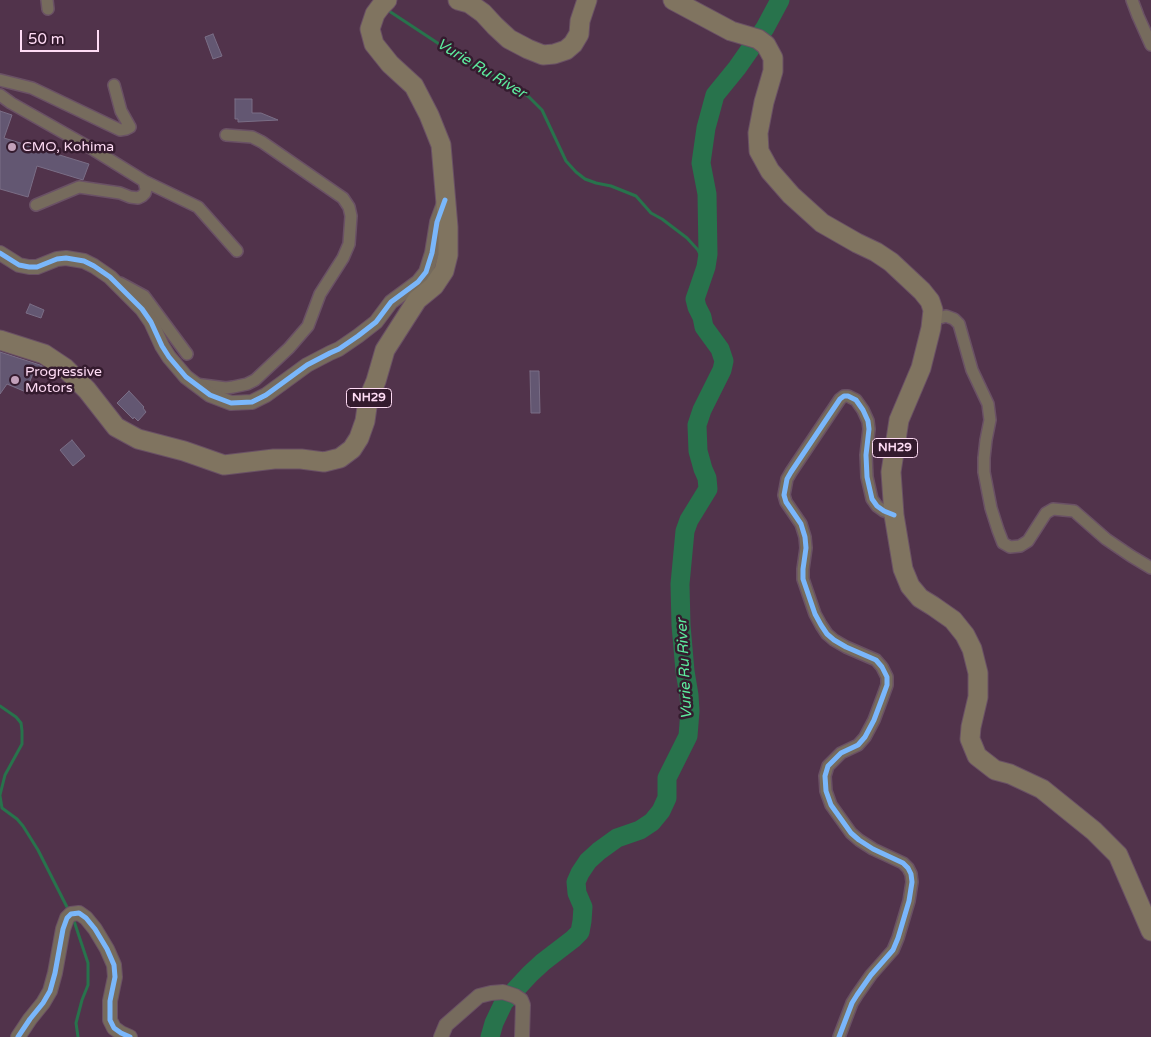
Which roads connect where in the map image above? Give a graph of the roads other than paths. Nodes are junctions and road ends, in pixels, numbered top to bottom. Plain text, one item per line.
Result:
1 (387, 0) edge
2 (458, 0) edge
3 (587, 0) edge
4 (673, 0) edge
5 (1132, 0) edge
6 (1151, 45) edge
7 (0, 80) edge
8 (114, 85) dead end
9 (0, 95) edge
10 (226, 135) dead end
11 (144, 181) junction
12 (445, 200) junction
13 (36, 205) dead end
14 (237, 251) dead end
15 (0, 253) edge
16 (110, 277) junction
17 (932, 320) junction
18 (0, 340) edge
19 (187, 354) dead end
20 (194, 384) junction
21 (894, 515) junction
22 (1151, 568) edge
23 (1151, 931) edge
24 (18, 1037) edge
25 (130, 1037) edge
26 (441, 1037) edge
27 (522, 1037) edge
28 (839, 1037) edge

1 - 12 highway, NH29
2 - 3 highway
4 - 17 highway, NH29
5 - 6 street
7 - 8 street
9 - 11 street
10 - 20 street
11 - 13 street
11 - 14 street
12 - 18 highway, NH29
12 - 20 street
15 - 16 street
16 - 19 street
16 - 20 street
17 - 21 highway, NH29
17 - 22 street
21 - 23 highway, NH29
21 - 28 street
24 - 25 street
26 - 27 street

